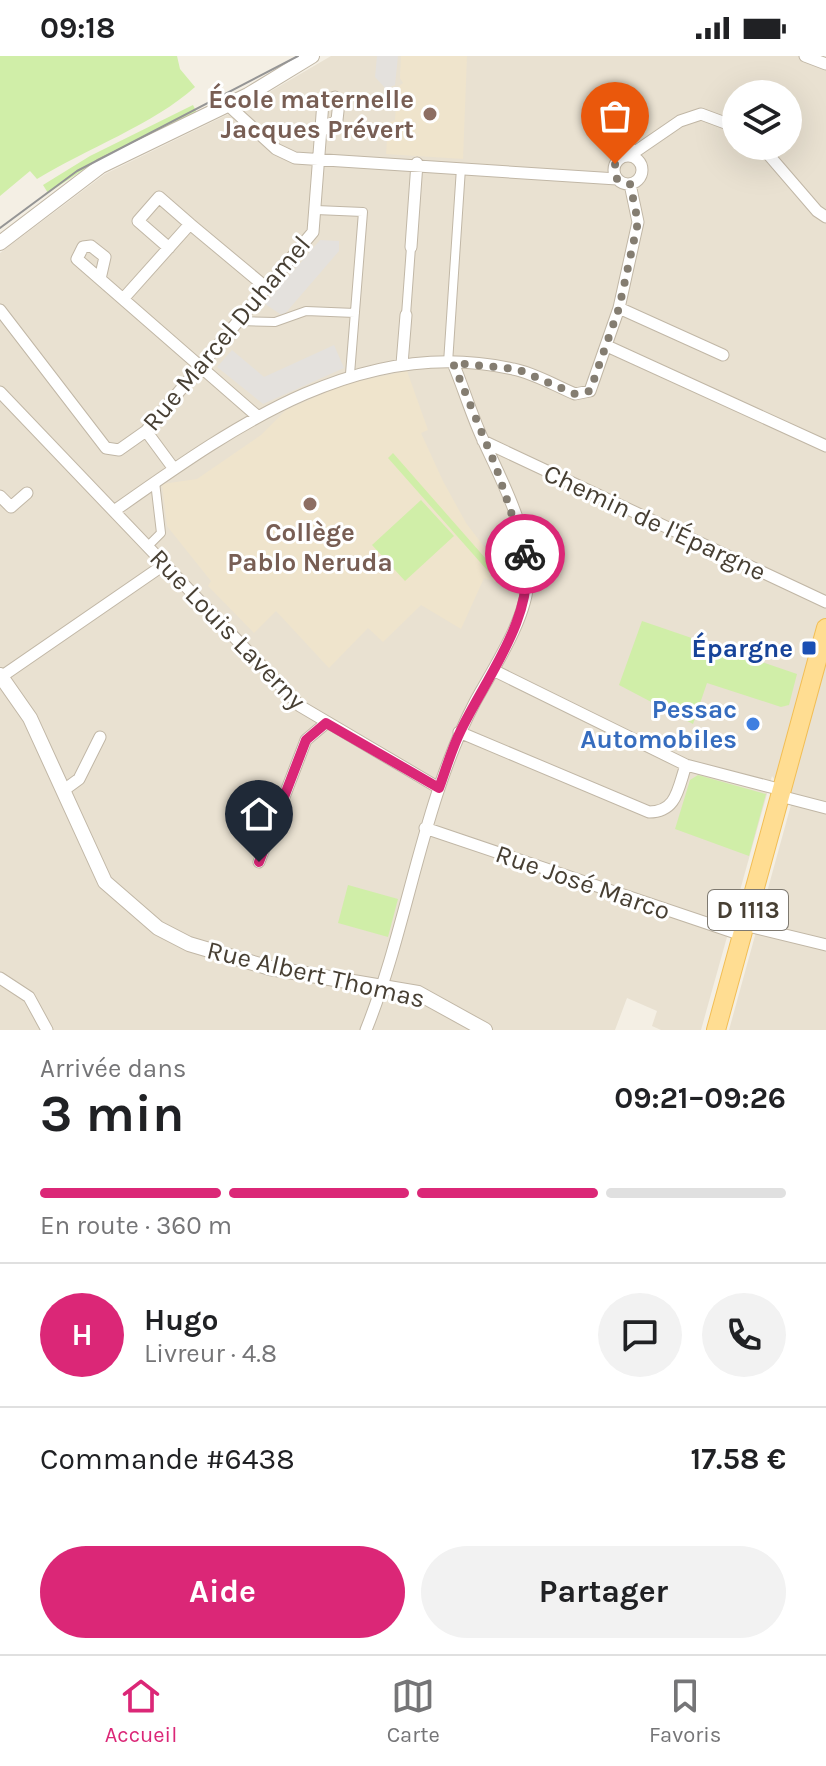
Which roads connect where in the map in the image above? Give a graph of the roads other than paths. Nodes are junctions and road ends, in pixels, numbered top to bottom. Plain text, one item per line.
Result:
1 (312, 56) edge
2 (805, 56) edge
3 (826, 64) edge
4 (228, 105) junction
5 (641, 114) dead end
6 (722, 122) edge
7 (323, 130) dead end
8 (631, 154) junction
9 (320, 158) junction
10 (773, 160) edge
11 (417, 163) junction
12 (461, 168) junction
13 (617, 179) junction
14 (630, 184) junction
15 (316, 210) junction
16 (826, 217) edge
17 (190, 224) junction
18 (0, 243) edge
19 (411, 247) joint
20 (169, 248) junction
21 (100, 279) dead end
22 (268, 289) junction
23 (123, 299) junction
24 (619, 308) junction
25 (0, 310) edge
26 (355, 313) junction
27 (406, 315) joint
28 (240, 321) junction
29 (607, 346) junction
30 (723, 355) dead end
31 (450, 363) junction
32 (402, 364) junction
33 (202, 366) junction
34 (350, 374) junction
35 (0, 392) edge
36 (256, 415) junction
37 (146, 431) junction
38 (483, 441) junction
39 (826, 446) edge
40 (174, 469) junction
41 (155, 482) junction
42 (27, 493) dead end
43 (0, 496) edge
44 (114, 511) junction
45 (148, 546) junction
46 (165, 564) junction
47 (826, 602) edge
48 (826, 628) edge
49 (493, 670) junction
50 (0, 676) edge
51 (326, 723) junction
52 (459, 732) junction
53 (100, 737) dead end
54 (686, 765) junction
55 (439, 788) junction
56 (64, 790) junction
57 (781, 793) junction
58 (826, 808) edge
59 (425, 828) junction
60 (259, 862) dead end
61 (743, 930) junction
62 (826, 945) edge
63 (1, 980) edge
64 (383, 987) junction
65 (47, 1030) edge
66 (366, 1030) edge
67 (485, 1030) edge
68 (716, 1030) edge

1 - 4 street
2 - 3 street
4 - 9 street
4 - 18 street
5 - 8 street
6 - 8 street
7 - 9 street, Rue Marcel Duhamel
8 - 13 street
8 - 14 street
9 - 11 street
9 - 15 street, Rue Marcel Duhamel
10 - 16 street
11 - 12 street
11 - 19 street
12 - 13 street
12 - 31 street
13 - 14 street
14 - 24 street
15 - 22 street, Rue Marcel Duhamel
15 - 26 street
17 - 20 street
17 - 20 street
17 - 22 street
19 - 27 street
20 - 23 street
21 - 23 street
22 - 28 street, Rue Marcel Duhamel
23 - 33 street
24 - 29 street
24 - 30 street
25 - 37 street, Rue Marcel Duhamel
26 - 28 street
26 - 34 street
27 - 32 street
28 - 33 street, Rue Marcel Duhamel
29 - 31 street
29 - 39 street
31 - 32 street
31 - 38 street
32 - 34 street
33 - 36 street
33 - 37 street, Rue Marcel Duhamel
34 - 36 street
35 - 44 street, Rue Louis Laverny
36 - 40 street
37 - 40 street
38 - 47 street, Chemin de l'Épargne
38 - 49 street
40 - 41 street
41 - 44 street
41 - 45 street
42 - 43 street
44 - 45 street, Rue Louis Laverny
45 - 46 street, Rue Louis Laverny
46 - 50 street
46 - 51 street, Rue Louis Laverny
48 - 57 main road, D 1113
49 - 52 street
49 - 54 street
50 - 56 street, Rue Albert Thomas
51 - 55 street, Rue Louis Laverny
51 - 60 street
52 - 54 street
52 - 55 street
53 - 56 street
54 - 57 street
55 - 59 street
56 - 64 street, Rue Albert Thomas
57 - 58 street
57 - 61 main road, D 1113
59 - 61 street, Rue José Marco
59 - 64 street
61 - 62 street, Rue José Marco
61 - 68 main road, D 1113
63 - 65 street
64 - 66 street
64 - 67 street, Rue Albert Thomas

